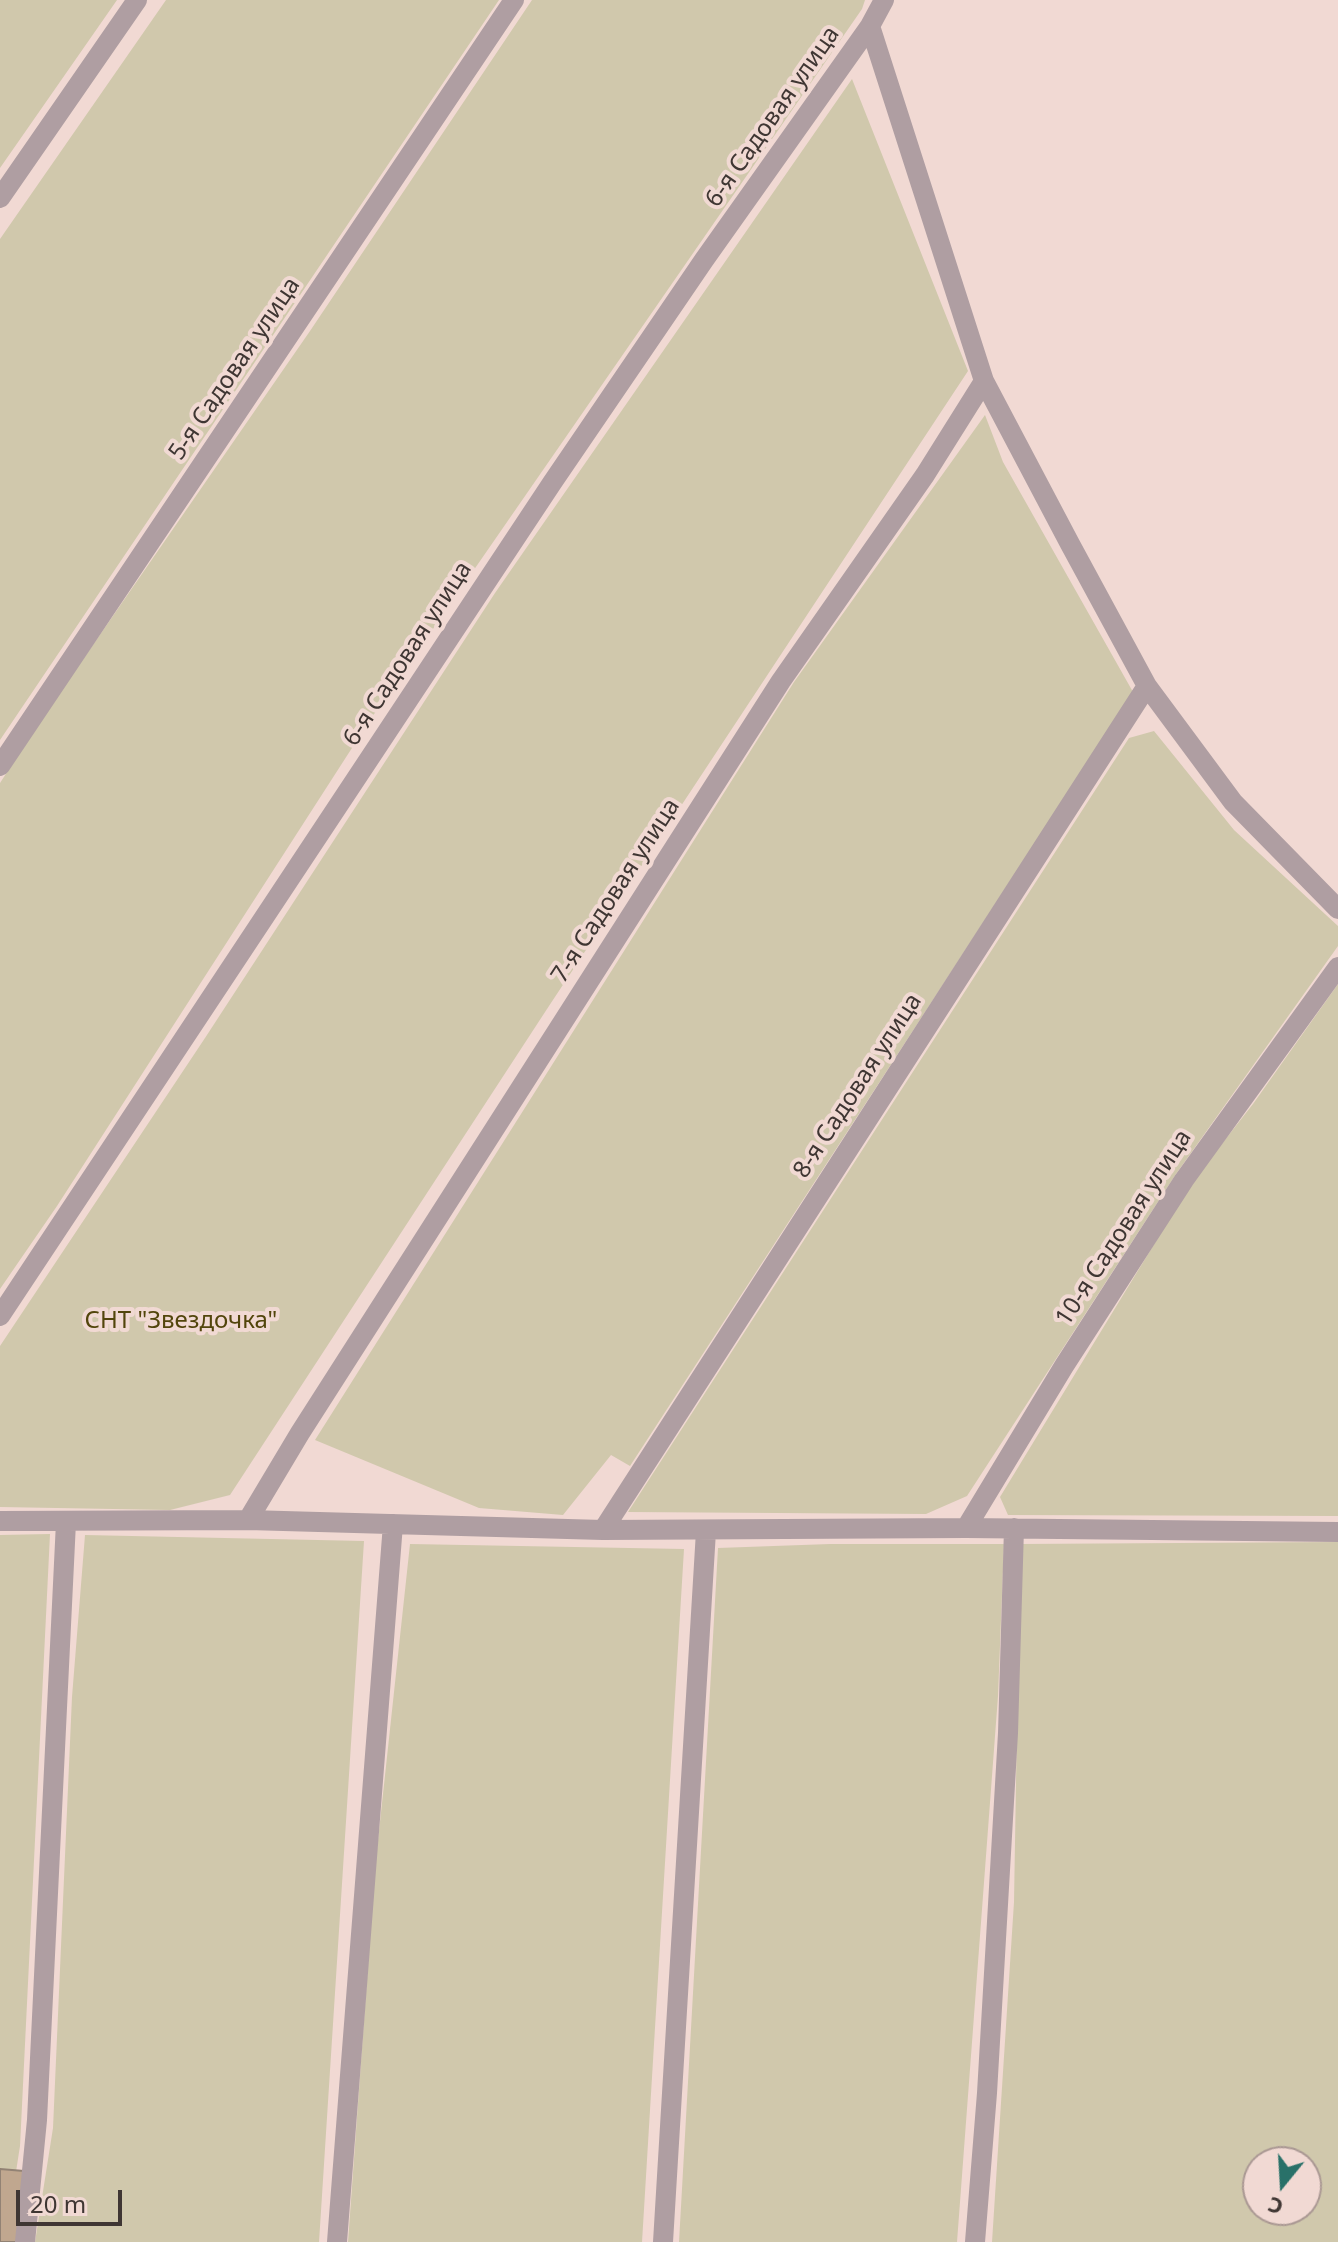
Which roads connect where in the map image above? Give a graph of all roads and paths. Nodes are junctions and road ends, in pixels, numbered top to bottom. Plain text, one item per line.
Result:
1 (137, 0) edge
2 (514, 0) edge
3 (884, 0) edge
4 (870, 26) junction
5 (0, 198) edge
6 (984, 381) junction
7 (1147, 686) junction
8 (0, 766) edge
9 (1338, 909) edge
10 (1338, 967) edge
11 (0, 1316) edge
12 (248, 1520) junction
13 (0, 1521) edge
14 (66, 1522) junction
15 (608, 1522) junction
16 (393, 1524) junction
17 (966, 1528) junction
18 (1014, 1528) junction
19 (706, 1531) junction
20 (1338, 1532) edge
21 (25, 2242) edge
22 (337, 2242) edge
23 (663, 2242) edge
24 (975, 2242) edge

1 - 5 street
2 - 8 street, 5-я Садовая улица
3 - 4 street, 6-я Садовая улица
4 - 6 street
4 - 11 street, 6-я Садовая улица
6 - 7 street
6 - 12 street, 7-я Садовая улица
7 - 9 street
7 - 15 street, 8-я Садовая улица
10 - 17 street, 10-я Садовая улица
12 - 14 street
12 - 16 street
13 - 14 street
14 - 21 street
15 - 16 street
15 - 19 street
16 - 22 street
17 - 18 street
17 - 19 street
18 - 20 street
18 - 24 street
19 - 23 street

